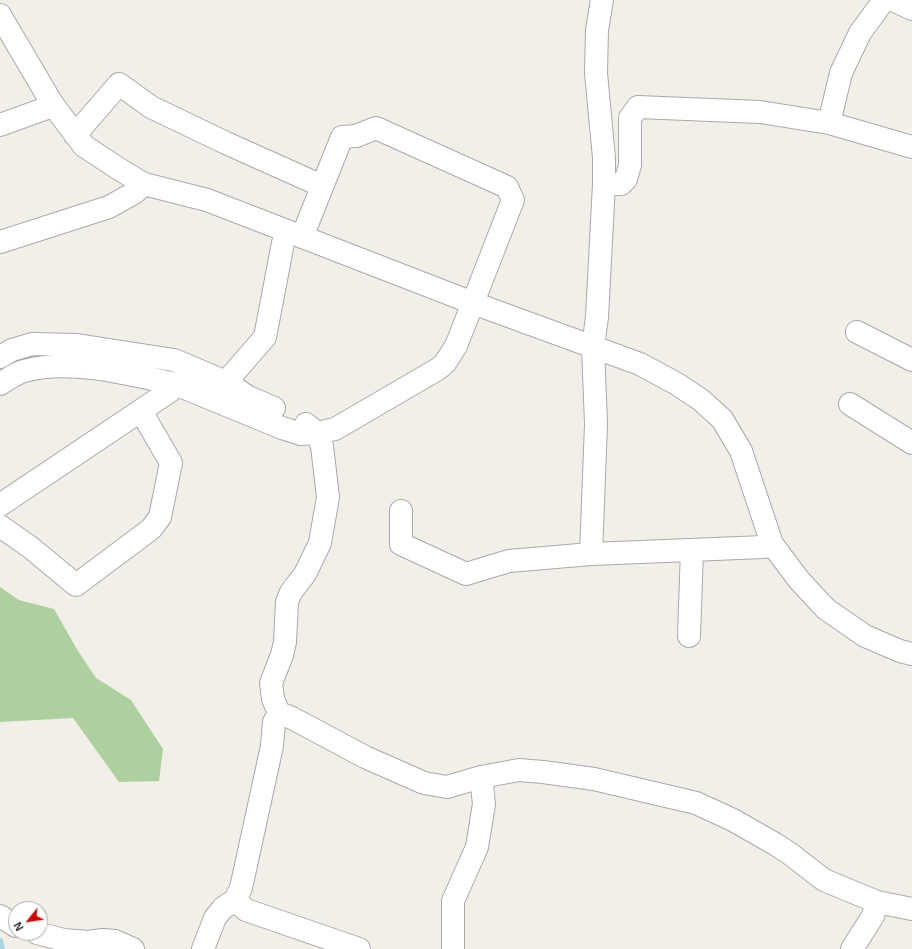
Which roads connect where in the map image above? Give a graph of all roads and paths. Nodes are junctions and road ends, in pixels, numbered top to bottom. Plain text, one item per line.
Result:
1 (602, 0) edge
2 (884, 0) edge
3 (893, 0) edge
4 (912, 9) edge
5 (0, 15) edge
6 (53, 105) junction
7 (829, 123) junction
8 (0, 125) edge
9 (74, 135) junction
10 (912, 147) edge
11 (144, 184) junction
12 (604, 184) junction
13 (322, 186) junction
14 (295, 234) junction
15 (0, 242) edge
16 (473, 303) junction
17 (857, 332) dead end
18 (593, 347) junction
19 (0, 357) edge
20 (912, 360) edge
21 (226, 382) junction
22 (0, 384) edge
23 (175, 384) junction
24 (850, 404) dead end
25 (141, 411) junction
26 (317, 433) junction
27 (912, 443) edge
28 (0, 505) edge
29 (401, 510) dead end
30 (0, 526) edge
31 (772, 544) junction
32 (692, 550) junction
33 (591, 554) junction
34 (689, 636) dead end
35 (912, 654) edge
36 (279, 713) junction
37 (481, 777) junction
38 (235, 900) junction
39 (878, 902) junction
40 (912, 909) edge
41 (48, 936) edge
42 (133, 949) edge
43 (203, 949) edge
44 (359, 949) edge
45 (453, 949) edge
46 (852, 949) edge

1 - 12 street
2 - 7 street
3 - 4 street
5 - 6 street
6 - 8 street
6 - 9 street
7 - 10 street
7 - 12 street
9 - 11 street
9 - 13 street
11 - 14 street
11 - 15 street
12 - 18 street
13 - 14 street
13 - 16 street
14 - 16 street
14 - 21 street
16 - 18 street
16 - 26 street
17 - 20 street
18 - 31 street
18 - 33 street
19 - 21 street
21 - 26 street
22 - 23 street
23 - 25 street
23 - 26 street
24 - 27 street
25 - 28 street
25 - 30 street
26 - 36 street
29 - 33 street
31 - 32 street
31 - 35 street
32 - 33 street
32 - 34 street
36 - 37 street
36 - 38 street
37 - 39 street
37 - 45 street
38 - 43 street
38 - 44 street
39 - 40 street
39 - 46 street
41 - 42 street

